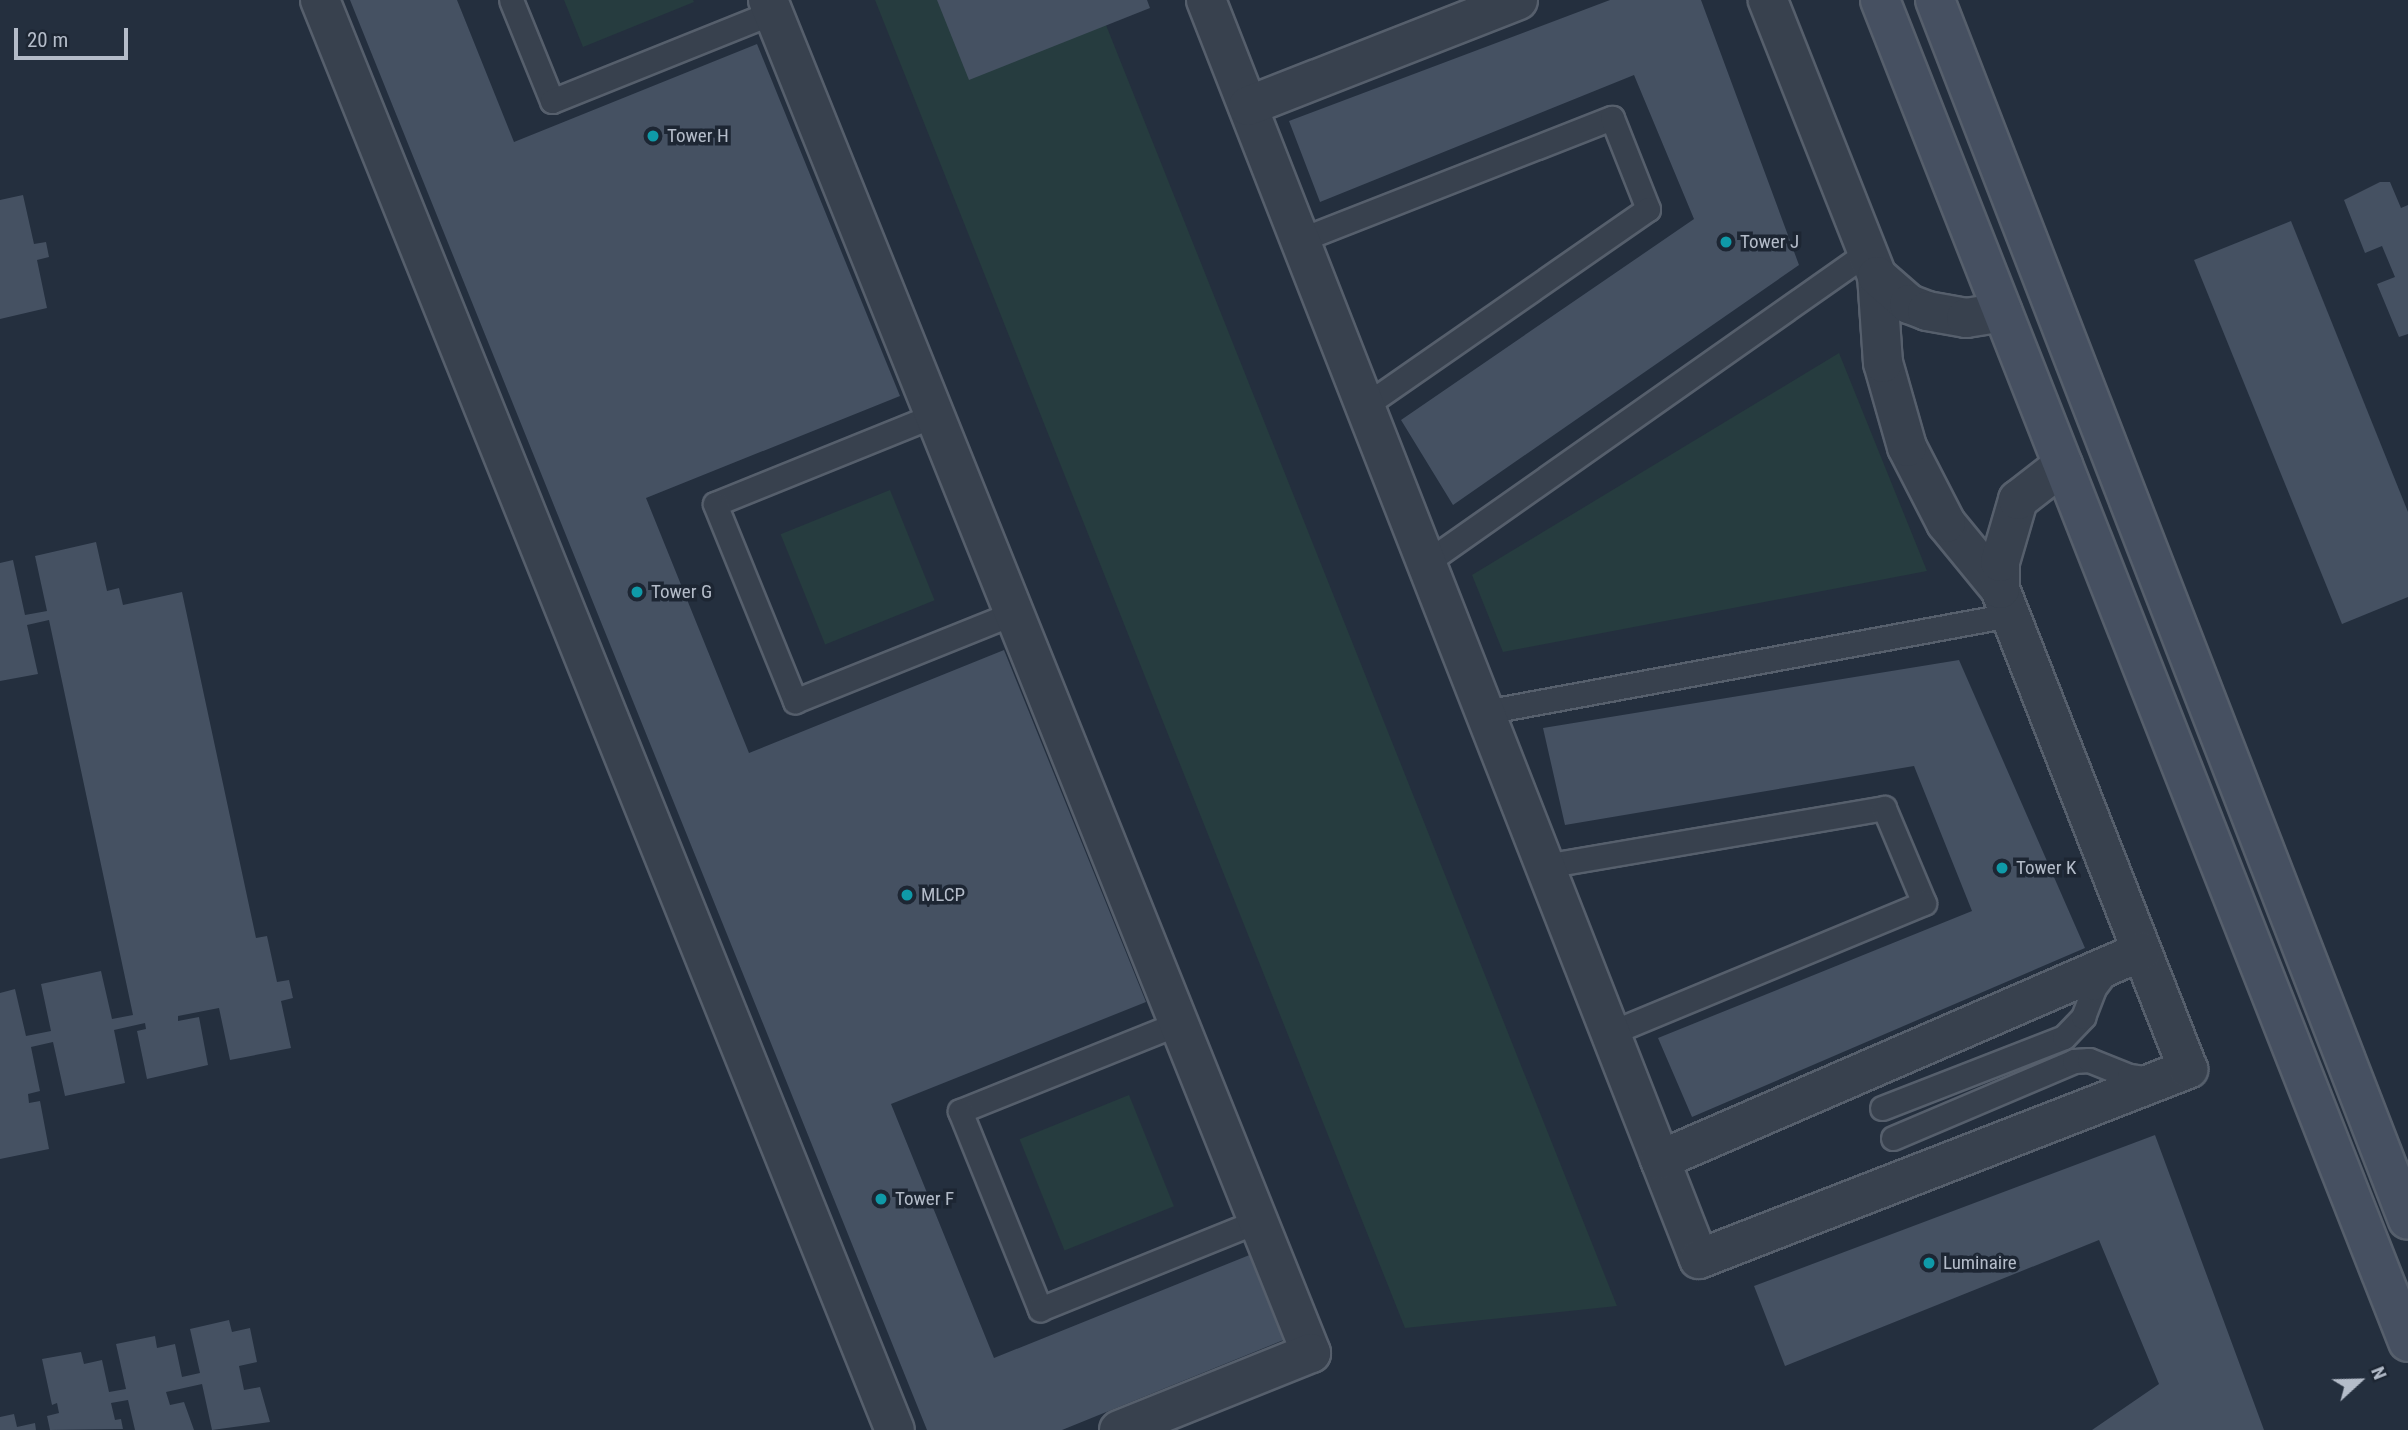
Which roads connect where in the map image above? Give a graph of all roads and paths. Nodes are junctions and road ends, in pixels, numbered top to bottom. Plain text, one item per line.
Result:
1 (320, 0) edge
2 (511, 0) edge
3 (1206, 0) edge
4 (1518, 0) edge
5 (1768, 0) edge
6 (1880, 0) edge
7 (1935, 0) edge
8 (770, 6) edge
9 (1248, 106) junction
10 (1300, 240) junction
11 (1873, 264) junction
12 (2003, 312) junction
13 (1365, 406) junction
14 (934, 415) junction
15 (2063, 465) junction
16 (1426, 562) junction
17 (2005, 602) junction
18 (1014, 613) junction
19 (1485, 712) junction
20 (1545, 866) junction
21 (2127, 957) junction
22 (1179, 1023) junction
23 (1610, 1033) junction
24 (2159, 1080) junction
25 (1882, 1108) dead end
26 (1893, 1138) dead end
27 (1660, 1160) junction
28 (2408, 1220) edge
29 (1258, 1221) junction
30 (2404, 1321) edge
31 (895, 1430) edge
32 (1119, 1430) edge

1 - 31 street
2 - 8 lane
3 - 9 street
4 - 9 street
5 - 11 street
6 - 12 street
7 - 28 street
8 - 14 street
9 - 10 street
10 - 13 street
10 - 13 lane
11 - 12 street
11 - 16 lane
11 - 17 street
12 - 15 street
13 - 16 street
14 - 18 street
14 - 18 lane
15 - 17 street
15 - 30 street
16 - 19 street
17 - 19 lane
17 - 21 street
18 - 22 street
19 - 20 street
20 - 23 street
20 - 23 lane
21 - 24 street
21 - 25 lane
21 - 27 street
22 - 29 street
22 - 29 lane
23 - 27 street
24 - 26 lane
24 - 27 street
29 - 32 street

